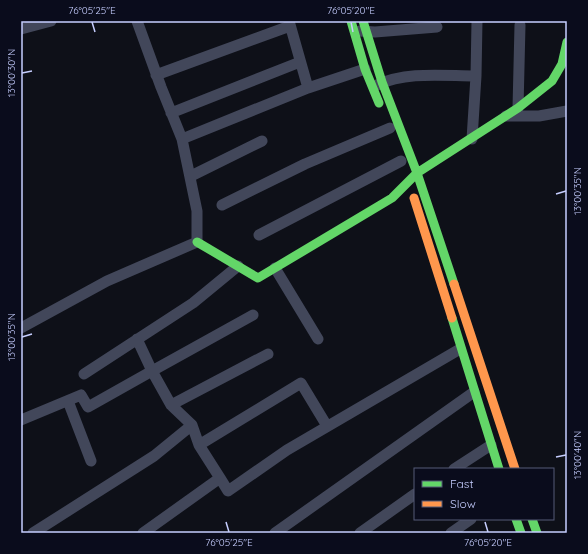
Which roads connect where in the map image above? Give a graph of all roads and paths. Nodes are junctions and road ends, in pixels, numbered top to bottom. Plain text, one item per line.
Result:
1 (51, 21) edge
2 (137, 21) edge
3 (477, 21) edge
4 (290, 24) edge
5 (353, 25) edge
6 (520, 25) dead end
7 (364, 26) edge
8 (437, 27) dead end
9 (21, 28) edge
10 (567, 42) edge
11 (300, 62) junction
12 (365, 69) junction
13 (156, 75) junction
14 (476, 76) junction
15 (378, 85) junction
16 (308, 88) junction
17 (518, 108) junction
18 (567, 112) edge
19 (171, 113) junction
20 (505, 116) junction
21 (390, 128) junction
22 (472, 138) junction
23 (182, 140) junction
24 (262, 141) dead end
25 (394, 141) dead end
26 (404, 168) junction
27 (417, 173) junction
28 (191, 176) junction
29 (222, 205) dead end
30 (259, 234) dead end
31 (197, 242) junction
32 (238, 266) junction
33 (275, 268) junction
34 (252, 315) dead end
35 (21, 328) edge
36 (137, 339) junction
37 (318, 339) dead end
38 (460, 349) junction
39 (268, 354) dead end
40 (152, 371) junction
41 (84, 374) dead end
42 (474, 392) junction
43 (68, 401) junction
44 (171, 405) junction
45 (21, 420) edge
46 (192, 425) junction
47 (327, 426) junction
48 (199, 445) junction
49 (491, 445) junction
50 (90, 461) dead end
51 (456, 468) edge
52 (499, 468) edge
53 (515, 468) edge
54 (220, 478) junction
55 (414, 495) edge
56 (470, 520) edge
57 (516, 520) edge
58 (532, 520) edge
59 (33, 533) edge
60 (143, 533) edge
61 (275, 533) edge
62 (360, 533) edge
63 (451, 533) edge
64 (520, 533) edge
65 (536, 533) edge

1 - 9 street
2 - 13 street
3 - 14 street
4 - 11 street
4 - 13 street
5 - 7 street
5 - 12 main road
6 - 17 street
7 - 8 street
7 - 15 main road
10 - 17 main road
11 - 16 street
11 - 19 street
12 - 15 main road
12 - 16 street
13 - 19 street
14 - 15 street
14 - 22 street
15 - 21 main road
15 - 27 main road
16 - 23 street
17 - 20 main road
18 - 20 street
19 - 23 street
20 - 22 main road
21 - 25 main road
21 - 29 street
22 - 27 main road
23 - 28 street
24 - 28 street
26 - 27 main road
26 - 30 street
26 - 33 main road
26 - 38 main road
27 - 53 main road
28 - 31 street
31 - 32 main road
31 - 35 street
32 - 33 main road
32 - 36 street
33 - 37 street
34 - 40 street
36 - 40 street
36 - 41 street
38 - 42 main road
38 - 47 street
39 - 44 street
40 - 43 street
40 - 44 street
42 - 49 main road
42 - 61 street
43 - 45 street
43 - 50 street
44 - 46 street
46 - 48 street
46 - 59 street
47 - 48 street
47 - 54 street
48 - 54 street
49 - 51 street
49 - 52 main road
54 - 60 street
55 - 62 street
56 - 63 street
57 - 64 main road
58 - 65 main road

